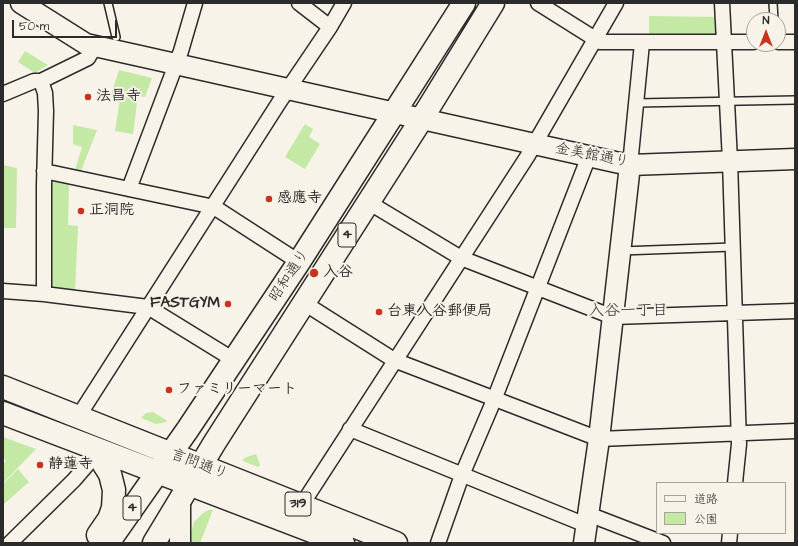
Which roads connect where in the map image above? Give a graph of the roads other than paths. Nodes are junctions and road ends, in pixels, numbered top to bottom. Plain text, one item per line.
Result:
1 (21, 3) edge
2 (108, 3) edge
3 (195, 3) edge
4 (299, 3) edge
5 (344, 3) edge
6 (464, 3) edge
7 (493, 3) edge
8 (538, 3) edge
9 (616, 3) edge
10 (722, 3) edge
11 (330, 27) junction
12 (116, 37) dead end
13 (596, 38) junction
14 (723, 42) junction
15 (746, 42) edge
16 (642, 43) junction
17 (95, 46) junction
18 (175, 65) junction
19 (41, 81) junction
20 (289, 89) junction
21 (3, 94) edge
22 (795, 100) edge
23 (726, 101) junction
24 (636, 103) junction
25 (392, 113) junction
26 (421, 120) junction
27 (534, 144) junction
28 (589, 156) junction
29 (795, 159) edge
30 (730, 161) junction
31 (630, 165) junction
32 (44, 171) junction
33 (129, 189) junction
34 (368, 202) junction
35 (214, 207) junction
36 (733, 246) junction
37 (620, 251) junction
38 (461, 258) junction
39 (299, 262) junction
40 (538, 288) junction
41 (3, 291) edge
42 (44, 294) junction
43 (304, 303) junction
44 (148, 307) junction
45 (795, 311) edge
46 (734, 314) junction
47 (612, 317) junction
48 (234, 360) junction
49 (394, 360) junction
50 (3, 387) edge
51 (494, 400) junction
52 (3, 413) edge
53 (78, 417) junction
54 (350, 429) junction
55 (795, 431) edge
56 (739, 433) junction
57 (599, 439) junction
58 (104, 453) junction
59 (184, 459) junction
60 (163, 475) junction
61 (462, 475) junction
62 (735, 482) edge
63 (185, 492) junction
64 (301, 506) junction
65 (586, 527) edge
66 (155, 539) edge
67 (336, 542) edge
68 (10, 543) edge
69 (93, 543) edge
70 (108, 543) edge
71 (123, 543) edge
72 (180, 543) edge
73 (396, 543) edge
74 (438, 543) edge
75 (663, 543) edge

1 - 17 street, 金美館通り
2 - 12 lane
3 - 18 street
4 - 11 street
5 - 11 street
6 - 25 main road, 昭和通り / 4
7 - 26 main road, 昭和通り / 4
8 - 13 street
9 - 13 street
10 - 14 street
11 - 20 street
13 - 16 street
13 - 27 street
14 - 15 street
14 - 16 street
14 - 23 street
16 - 24 street
17 - 18 street, 金美館通り
17 - 19 street
18 - 20 street, 金美館通り
18 - 33 street
19 - 21 street
19 - 32 street
20 - 25 street, 金美館通り
20 - 35 street
22 - 23 lane
23 - 24 lane
23 - 30 street
24 - 31 street
25 - 26 street, 金美館通り
25 - 39 main road, 昭和通り / 4
26 - 27 street, 金美館通り
26 - 34 main road, 昭和通り / 4
27 - 28 street, 金美館通り
27 - 38 street
28 - 31 street, 金美館通り
28 - 40 street
29 - 30 street, 金美館通り
30 - 31 street, 金美館通り
30 - 36 street
31 - 37 street
32 - 33 street
32 - 42 street
33 - 35 street
34 - 38 street
34 - 43 main road, 昭和通り / 4
35 - 39 street
35 - 44 street
36 - 37 lane
36 - 46 street
37 - 47 street
38 - 40 street
38 - 49 street
39 - 48 main road, 昭和通り / 4
40 - 47 street
40 - 51 street
41 - 42 street
42 - 44 street
43 - 49 street
43 - 59 main road, 昭和通り / 4
44 - 48 street
44 - 53 street
45 - 46 street
46 - 47 street
46 - 56 street
47 - 57 street
48 - 59 main road, 昭和通り / 4
49 - 51 street
49 - 54 street
50 - 53 main road, 言問通り / 319
51 - 57 street
51 - 61 street
52 - 58 main road, 言問通り / 319
53 - 59 main road, 言問通り / 319
54 - 61 street
54 - 64 street
55 - 56 street
56 - 57 street
56 - 62 street
57 - 65 street
58 - 60 main road, 言問通り / 319
58 - 68 street
58 - 69 main road
59 - 60 main road
59 - 63 main road, 昭和通り / 4
59 - 64 main road, 言問通り / 319
60 - 63 main road, 言問通り / 319
60 - 70 main road, 4
60 - 71 main road
61 - 65 street
61 - 74 street
63 - 66 main road, 昭和通り / 4
63 - 67 main road, 言問通り / 319
63 - 72 street
64 - 73 main road, 言問通り / 319
65 - 75 street

